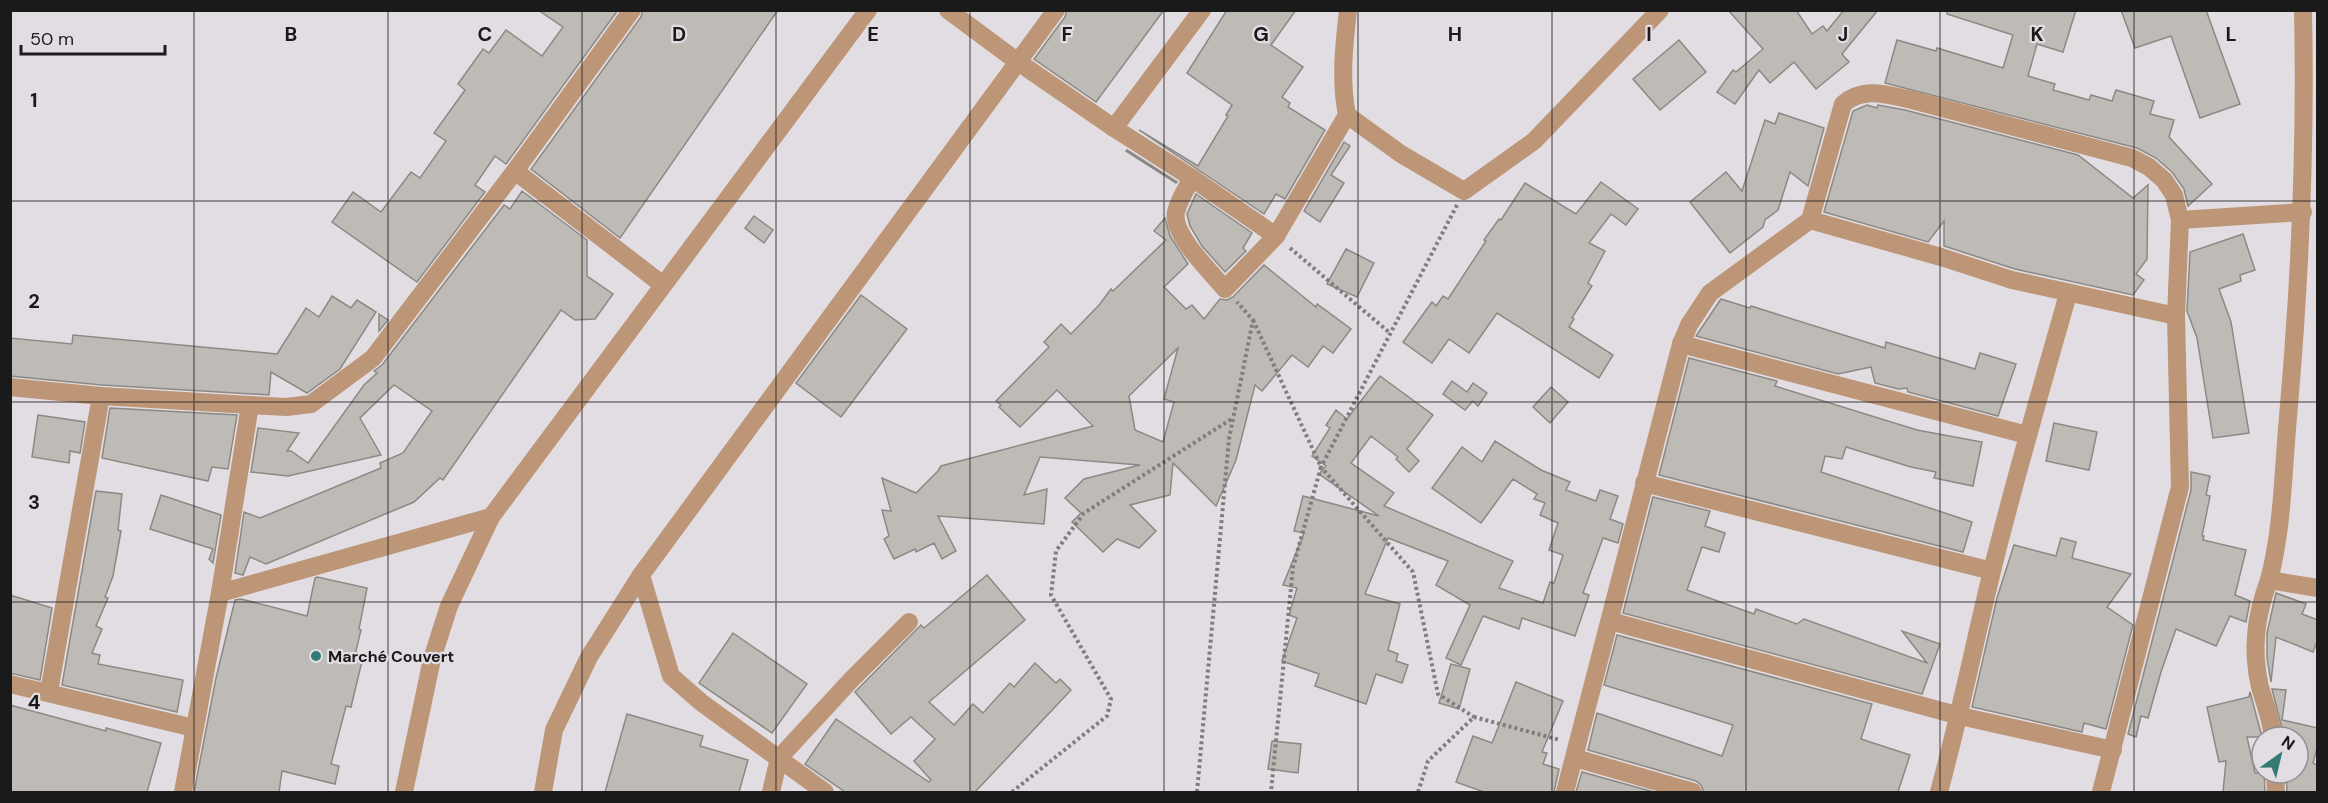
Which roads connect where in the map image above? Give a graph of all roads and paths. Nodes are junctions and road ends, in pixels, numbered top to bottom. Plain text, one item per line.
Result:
1 (632, 10) edge
2 (868, 10) edge
3 (948, 10) edge
4 (1056, 10) edge
5 (1202, 10) edge
6 (1348, 10) edge
7 (1660, 10) edge
8 (2303, 10) edge
9 (1018, 62) junction
10 (1347, 115) junction
11 (1114, 129) junction
12 (515, 171) junction
13 (1192, 178) junction
14 (1464, 191) junction
15 (2303, 212) junction
16 (1810, 220) junction
17 (2180, 220) junction
18 (1276, 236) junction
19 (663, 285) junction
20 (1225, 289) junction
21 (2068, 294) junction
22 (2176, 316) junction
23 (1253, 320) junction
24 (1390, 333) junction
25 (1681, 344) junction
26 (10, 387) edge
27 (101, 396) junction
28 (250, 405) junction
29 (1233, 418) junction
30 (2027, 435) junction
31 (1321, 467) junction
32 (1644, 483) junction
33 (491, 517) junction
34 (1992, 571) junction
35 (641, 574) junction
36 (2269, 580) junction
37 (2318, 588) edge
38 (220, 593) junction
39 (1610, 621) junction
40 (909, 622) dead end
41 (10, 684) edge
42 (49, 692) junction
43 (1960, 716) junction
44 (1474, 717) junction
45 (2272, 725) edge
46 (194, 728) junction
47 (2113, 750) junction
48 (1576, 751) junction
49 (779, 758) junction
50 (183, 792) edge
51 (404, 792) edge
52 (543, 792) edge
53 (771, 792) edge
54 (825, 792) edge
55 (1012, 792) edge
56 (1197, 792) edge
57 (1271, 792) edge
58 (1418, 792) edge
59 (1565, 792) edge
60 (1693, 792) edge
61 (1940, 792) edge
62 (2101, 792) edge

1 - 12 street
2 - 19 street
3 - 9 street
4 - 9 street
5 - 11 street
6 - 10 street
7 - 14 street
8 - 15 street
9 - 11 street
9 - 35 street
10 - 14 street
10 - 18 street
11 - 13 street
12 - 19 street
12 - 28 street
13 - 18 street
13 - 20 street
14 - 24 path
15 - 17 street
15 - 36 street
16 - 17 street
16 - 21 street
16 - 25 street
17 - 22 street
18 - 20 street
18 - 24 path
19 - 33 street
20 - 23 path
21 - 22 street
21 - 30 street
22 - 47 street
23 - 29 path
23 - 31 path
24 - 31 path
25 - 30 street
25 - 32 street
26 - 27 street
27 - 28 street
27 - 42 street
28 - 38 street
29 - 55 path
29 - 56 path
30 - 34 street
31 - 44 path
31 - 57 path
32 - 34 street
32 - 39 street
33 - 38 street
33 - 51 street
34 - 43 street
35 - 49 street
35 - 52 street
36 - 37 street
36 - 45 street
38 - 46 street
39 - 43 street
39 - 48 street
40 - 49 street
41 - 42 street
42 - 46 street
43 - 47 street
43 - 61 street
44 - 48 path
44 - 58 path
46 - 50 street
47 - 62 street
48 - 59 street
48 - 60 street
49 - 53 street
49 - 54 street

